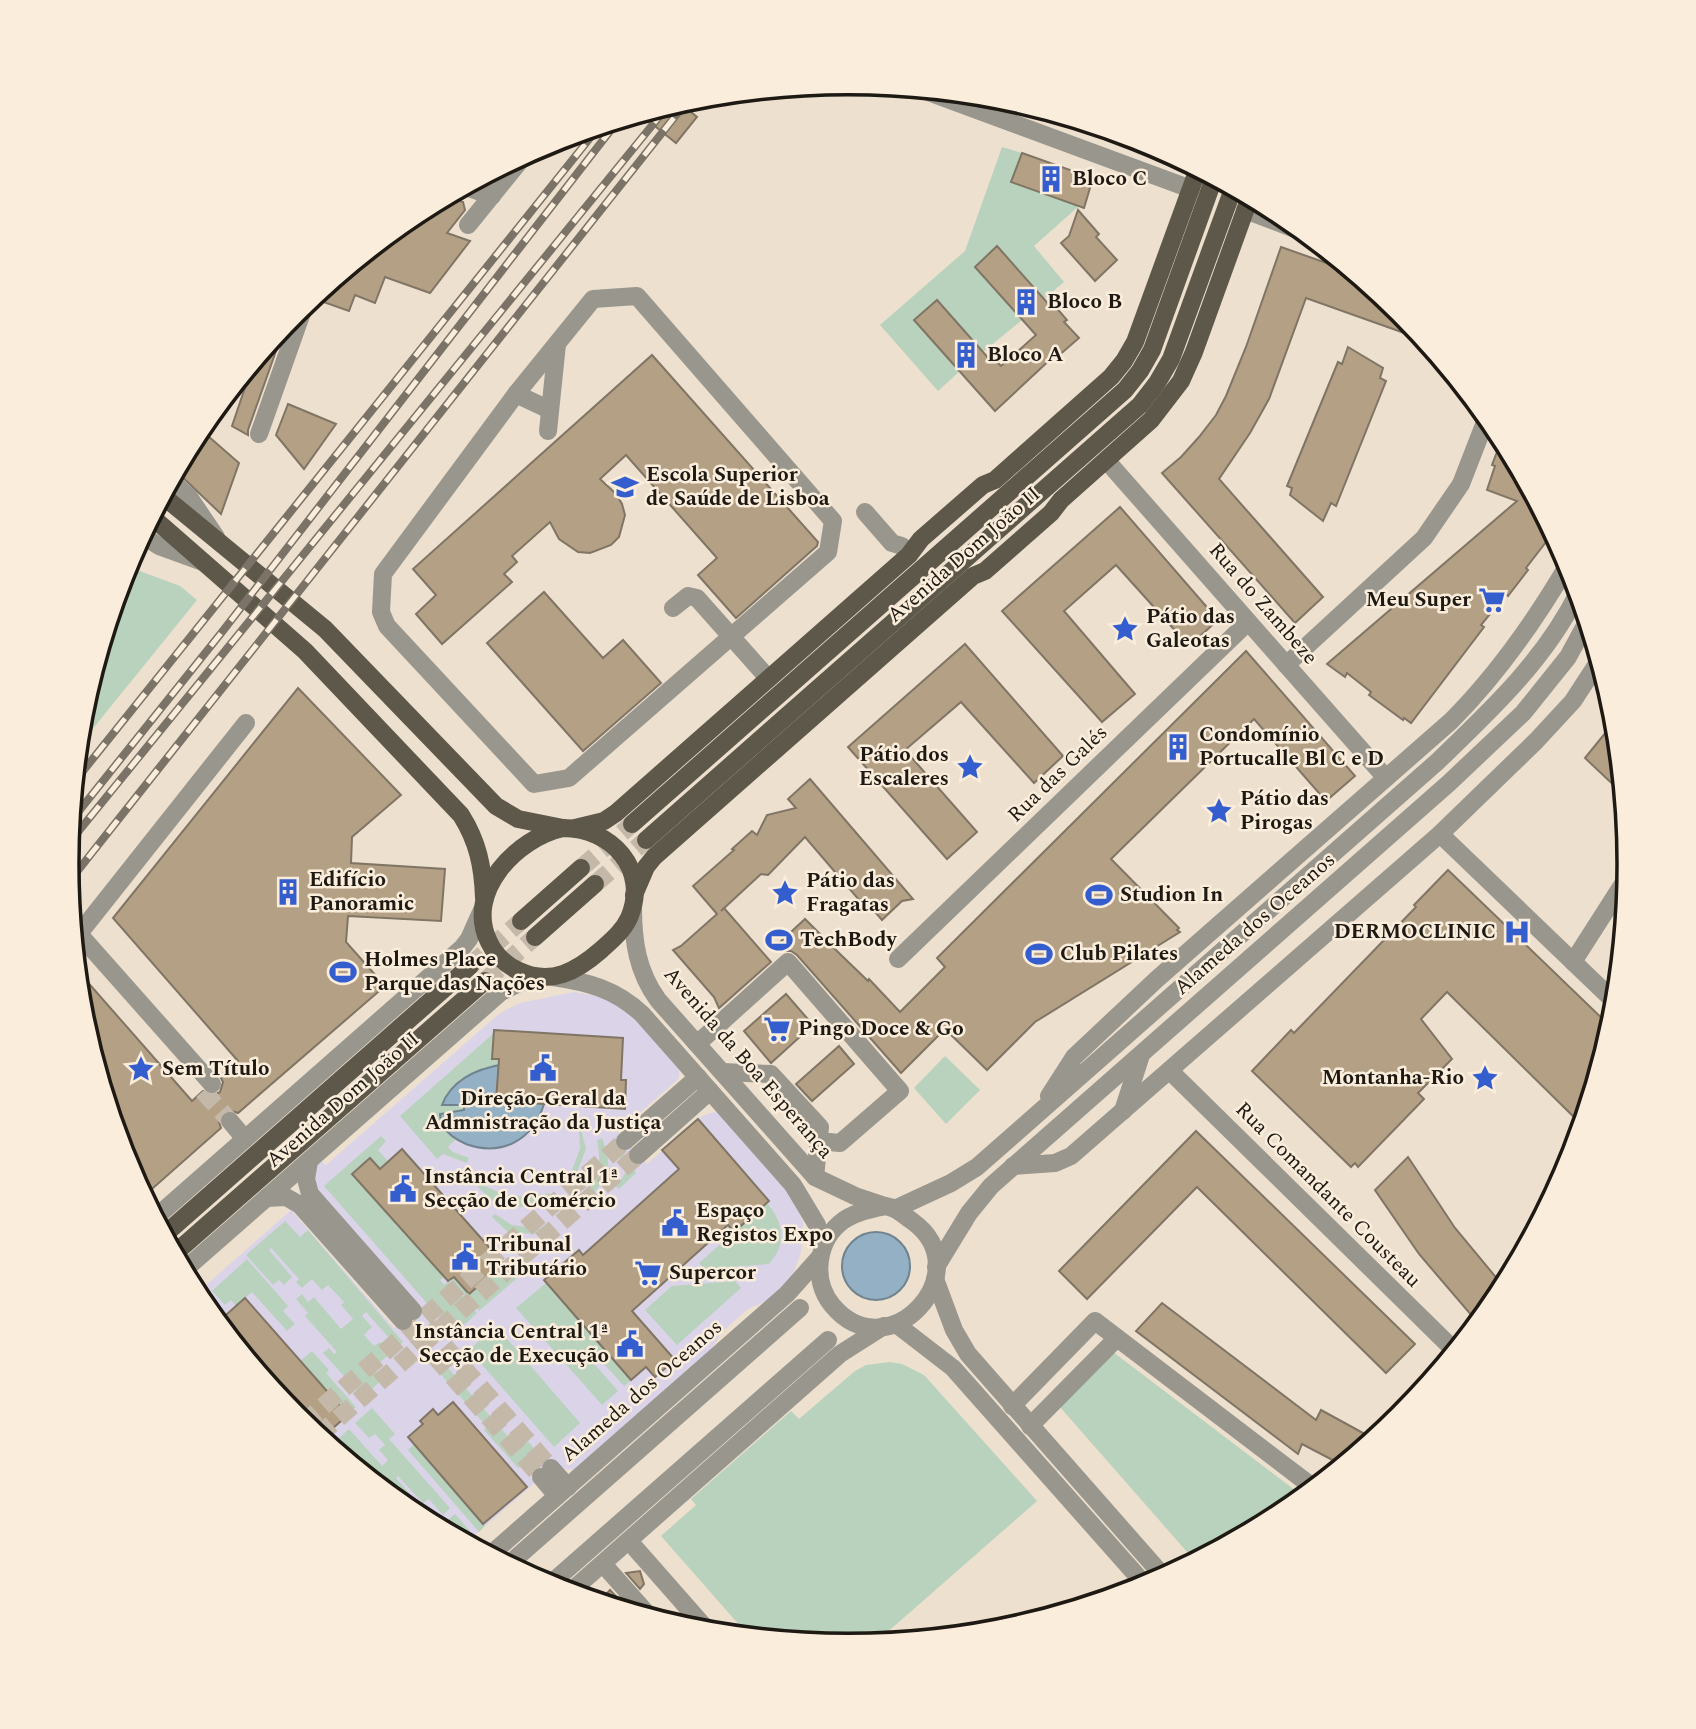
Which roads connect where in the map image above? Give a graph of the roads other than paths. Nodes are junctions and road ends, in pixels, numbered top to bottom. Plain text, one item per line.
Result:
1 (961, 104) edge
2 (509, 174) edge
3 (1195, 179) edge
4 (1211, 187) edge
5 (1191, 189) junction
6 (477, 191) edge
7 (492, 196) junction
8 (1230, 196) edge
9 (1246, 206) edge
10 (468, 225) dead end
11 (296, 330) edge
12 (557, 344) junction
13 (516, 394) junction
14 (550, 410) junction
15 (1482, 429) edge
16 (548, 431) dead end
17 (258, 435) dead end
18 (1106, 460) junction
19 (178, 487) edge
20 (1061, 500) junction
21 (1031, 501) junction
22 (170, 502) edge
23 (869, 509) dead end
24 (159, 523) edge
25 (150, 540) edge
26 (222, 545) junction
27 (906, 551) junction
28 (941, 552) junction
29 (202, 562) junction
30 (1561, 577) edge
31 (1567, 593) edge
32 (1572, 605) edge
33 (673, 608) dead end
34 (1566, 616) junction
35 (1248, 622) junction
36 (1577, 622) edge
37 (1581, 634) edge
38 (732, 637) junction
39 (1286, 665) junction
40 (1594, 677) edge
41 (768, 678) junction
42 (1508, 691) junction
43 (1523, 713) junction
44 (1451, 721) junction
45 (246, 723) dead end
46 (1518, 758) junction
47 (1386, 778) junction
48 (632, 824) tunnel mouth
49 (569, 828) junction
50 (1440, 834) junction
51 (646, 840) tunnel mouth
52 (581, 868) tunnel mouth
53 (595, 884) tunnel mouth
54 (1616, 894) edge
55 (633, 901) junction
56 (483, 904) junction
57 (521, 921) tunnel mouth
58 (82, 933) edge
59 (536, 937) tunnel mouth
60 (83, 948) edge
61 (898, 959) dead end
62 (1573, 962) junction
63 (470, 966) tunnel mouth
64 (547, 977) junction
65 (485, 981) tunnel mouth
66 (1606, 993) edge
67 (697, 1044) junction
68 (1141, 1055) junction
69 (1170, 1071) junction
70 (722, 1072) junction
71 (704, 1084) junction
72 (208, 1087) tunnel mouth
73 (1042, 1109) junction
74 (1123, 1111) junction
75 (234, 1117) tunnel mouth
76 (250, 1135) junction
77 (625, 1141) tunnel mouth
78 (829, 1142) dead end
79 (638, 1155) tunnel mouth
80 (309, 1161) junction
81 (1013, 1166) junction
82 (815, 1177) junction
83 (267, 1198) junction
84 (891, 1207) junction
85 (162, 1212) edge
86 (171, 1229) edge
87 (181, 1248) edge
88 (821, 1252) junction
89 (191, 1264) edge
90 (936, 1273) junction
91 (800, 1308) dead end
92 (890, 1325) junction
93 (1117, 1338) junction
94 (828, 1340) dead end
95 (1448, 1345) edge
96 (1012, 1406) junction
97 (1030, 1426) junction
98 (546, 1473) tunnel mouth
99 (1306, 1482) edge
100 (563, 1491) junction
101 (629, 1541) junction
102 (497, 1549) edge
103 (516, 1558) edge
104 (603, 1564) junction
105 (1156, 1568) edge
106 (559, 1577) edge
107 (1138, 1577) edge
108 (579, 1585) edge
109 (639, 1605) edge
110 (697, 1619) edge

1 - 5 street
2 - 7 street
3 - 5 main road, Avenida Dom João II
4 - 28 main road, Avenida Dom João II
5 - 27 main road, Avenida Dom João II
6 - 7 street
7 - 10 street
8 - 21 main road, Avenida Dom João II
9 - 18 main road, Avenida Dom João II
11 - 17 street
12 - 13 street
12 - 14 street
12 - 38 street
13 - 14 street
13 - 38 street
14 - 16 street
15 - 39 street
18 - 20 main road, Avenida Dom João II
18 - 35 street, Rua do Zambeze
19 - 26 street
20 - 21 main road
20 - 55 main road, Avenida Dom João II
21 - 51 main road, Avenida Dom João II
22 - 26 main road
23 - 27 street
24 - 29 main road
25 - 29 street
26 - 49 main road
27 - 28 main road
27 - 41 main road, Avenida Dom João II
28 - 48 main road, Avenida Dom João II
29 - 56 main road
30 - 44 street, Alameda dos Oceanos
31 - 34 street, Alameda dos Oceanos
32 - 34 street, Alameda dos Oceanos
33 - 38 street
34 - 36 street, Alameda dos Oceanos
34 - 42 street, Alameda dos Oceanos
35 - 39 street, Rua do Zambeze
35 - 61 street, Rua das Galés
37 - 43 street, Alameda dos Oceanos
38 - 41 street
39 - 47 street, Rua do Zambeze
40 - 46 street
41 - 49 main road, Avenida Dom João II
42 - 44 street, Alameda dos Oceanos
42 - 73 street, Alameda dos Oceanos
43 - 46 street
43 - 68 street, Alameda dos Oceanos
44 - 47 street, Alameda dos Oceanos
45 - 58 street
46 - 50 street
47 - 73 street, Alameda dos Oceanos
49 - 55 main road
49 - 56 main road
50 - 62 street
50 - 69 street
52 - 57 main road
53 - 59 main road
54 - 62 street
55 - 64 main road
55 - 67 street, Avenida da Boa Esperança
56 - 64 main road
56 - 76 street, Avenida Dom João II
60 - 72 street
62 - 66 street
63 - 86 main road, Avenida Dom João II
64 - 71 street
64 - 80 street, Avenida Dom João II
65 - 87 main road, Avenida Dom João II
67 - 70 street, Avenida da Boa Esperança
67 - 78 street
68 - 74 street
68 - 81 street, Alameda dos Oceanos
69 - 74 street
69 - 95 street, Rua Comandante Cousteau
70 - 82 street, Avenida da Boa Esperança
70 - 82 street
71 - 77 street
71 - 79 street
71 - 88 street
73 - 84 street, Alameda dos Oceanos
74 - 81 street
75 - 76 street
76 - 85 street, Avenida Dom João II
80 - 83 street, Avenida Dom João II
80 - 83 street
81 - 90 street, Alameda dos Oceanos
82 - 84 street, Avenida da Boa Esperança
83 - 89 street, Avenida Dom João II
84 - 88 street
84 - 90 street
88 - 92 street
88 - 100 street, Alameda dos Oceanos
90 - 92 street
90 - 96 street
91 - 103 street, Alameda dos Oceanos
92 - 101 street
92 - 107 street
93 - 96 street
93 - 97 street
93 - 99 street
94 - 106 street
96 - 97 street
97 - 105 street
98 - 100 street
100 - 102 street, Alameda dos Oceanos
101 - 104 street
101 - 110 street
104 - 108 street
104 - 109 street

